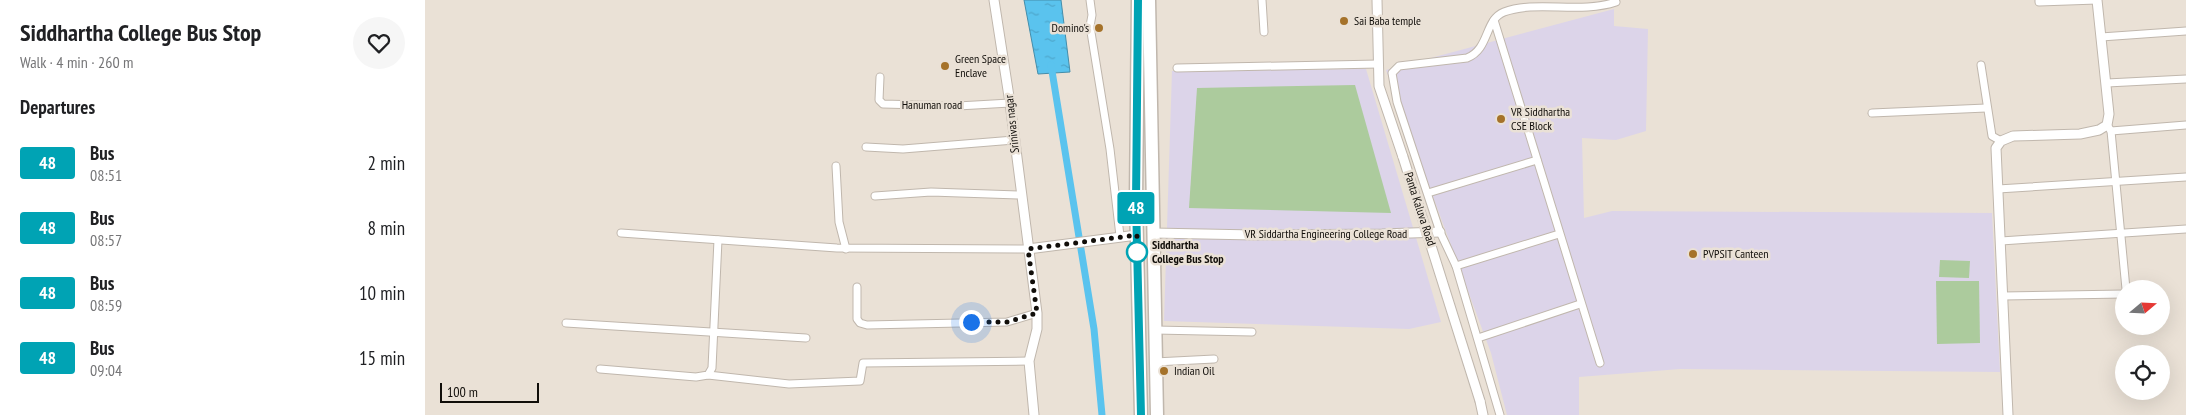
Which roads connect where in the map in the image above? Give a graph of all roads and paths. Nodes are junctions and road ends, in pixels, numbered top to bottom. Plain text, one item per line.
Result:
1 (994, 0) edge
2 (1090, 0) edge
3 (1138, 0) edge
4 (1149, 0) edge
5 (1262, 0) edge
6 (1377, 0) edge
7 (2039, 0) edge
8 (2097, 0) edge
9 (1615, 2) dead end
10 (1494, 20) junction
11 (1263, 32) dead end
12 (2186, 32) edge
13 (2101, 37) junction
14 (1377, 64) junction
15 (1981, 65) dead end
16 (1177, 68) dead end
17 (880, 77) dead end
18 (2186, 79) edge
19 (2107, 83) junction
20 (1010, 103) junction
21 (1987, 108) junction
22 (1872, 113) dead end
23 (2186, 125) edge
24 (2109, 128) junction
25 (1013, 140) junction
26 (2001, 141) junction
27 (866, 147) dead end
28 (1537, 160) junction
29 (836, 166) dead end
30 (2186, 177) edge
31 (2115, 180) junction
32 (1997, 189) junction
33 (1428, 193) junction
34 (1021, 195) junction
35 (875, 196) dead end
36 (2186, 229) edge
37 (1440, 232) junction
38 (2120, 232) junction
39 (621, 233) dead end
40 (1153, 233) junction
41 (1559, 234) junction
42 (1137, 235) junction
43 (1120, 236) junction
44 (718, 240) junction
45 (2001, 241) junction
46 (846, 249) junction
47 (1028, 249) junction
48 (1456, 266) junction
49 (2125, 280) edge
50 (857, 287) dead end
51 (2115, 294) edge
52 (2003, 296) junction
53 (1581, 304) junction
54 (1037, 313) junction
55 (566, 323) dead end
56 (1155, 330) junction
57 (1251, 332) dead end
58 (713, 333) junction
59 (806, 338) dead end
60 (1478, 338) junction
61 (1215, 359) dead end
62 (1029, 361) junction
63 (1155, 362) junction
64 (1600, 363) dead end
65 (601, 369) dead end
66 (708, 375) junction
67 (1034, 415) edge
68 (1141, 415) edge
69 (1157, 415) edge
70 (1483, 415) edge
71 (1499, 415) edge
72 (2008, 415) edge

1 - 20 street, Srinivas nagar
2 - 43 street
3 - 42 highway
4 - 40 highway
5 - 11 street
6 - 14 street, Panta Kaluva Road
7 - 8 street
8 - 13 street
9 - 10 street
10 - 28 street
10 - 33 street
12 - 13 street
13 - 19 street
14 - 16 street
14 - 70 street, Panta Kaluva Road, bridge
15 - 21 street
17 - 20 street, Hanuman road
18 - 19 street
19 - 24 street
20 - 25 street, Srinivas nagar
21 - 22 street
21 - 26 street
23 - 24 street
24 - 26 street
24 - 31 street
25 - 27 street
25 - 34 street, Srinivas nagar
26 - 32 street
28 - 33 street
28 - 41 street
29 - 46 street
30 - 31 street
31 - 32 street
31 - 38 street
32 - 45 street
33 - 37 street
34 - 35 street
34 - 47 street, Srinivas nagar
36 - 38 street
37 - 40 street, VR Siddartha Engineering College Road
37 - 48 street
38 - 45 street
38 - 49 street
39 - 44 street
40 - 56 highway
41 - 48 street
41 - 53 street
42 - 43 street
42 - 68 highway
43 - 47 street
44 - 46 street
44 - 58 street
45 - 52 street
46 - 47 street
47 - 54 street, Srinivas nagar
48 - 60 street
50 - 54 street
51 - 52 street
52 - 72 street
53 - 60 street
53 - 64 street
54 - 62 street, Srinivas nagar
55 - 58 street
56 - 57 street
56 - 63 highway
58 - 59 street
58 - 66 street
60 - 71 street
61 - 63 street
62 - 66 street
62 - 67 street, Srinivas nagar
63 - 69 highway
65 - 66 street

